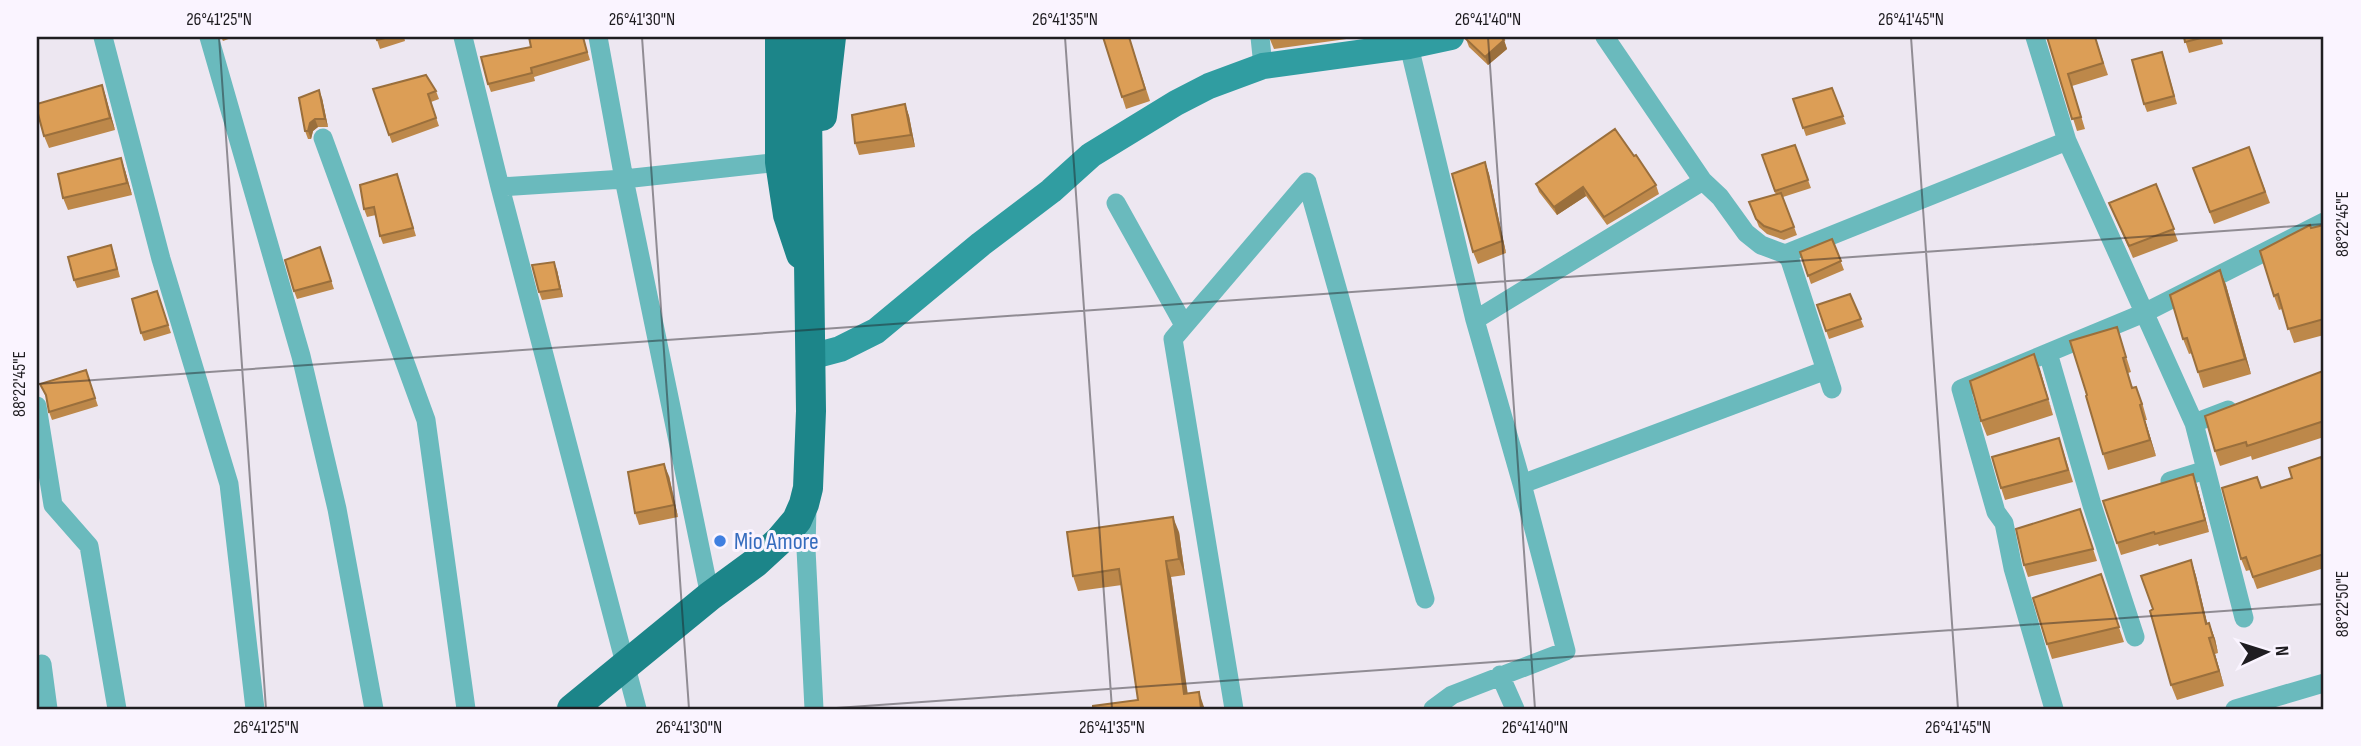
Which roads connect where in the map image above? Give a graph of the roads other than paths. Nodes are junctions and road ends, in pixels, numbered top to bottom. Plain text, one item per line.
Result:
1 (103, 37) edge
2 (209, 37) edge
3 (463, 37) edge
4 (598, 37) edge
5 (780, 37) edge
6 (806, 37) edge
7 (831, 37) edge
8 (1260, 37) edge
9 (1451, 37) edge
10 (1605, 37) edge
11 (2035, 37) edge
12 (1409, 46) junction
13 (1264, 66) junction
14 (323, 138) dead end
15 (2067, 141) junction
16 (809, 152) junction
17 (780, 162) junction
18 (624, 179) junction
19 (1703, 181) junction
20 (500, 187) junction
21 (1116, 203) dead end
22 (2324, 222) edge
23 (1785, 254) junction
24 (809, 277) junction
25 (2144, 313) junction
26 (1475, 320) junction
27 (1184, 325) junction
28 (2048, 353) junction
29 (810, 357) junction
30 (1826, 370) junction
31 (1832, 389) dead end
32 (2246, 404) edge
33 (37, 406) edge
34 (2194, 423) junction
35 (2206, 470) junction
36 (1522, 484) junction
37 (2155, 485) edge
38 (808, 488) junction
39 (710, 596) junction
40 (1425, 599) dead end
41 (2244, 618) dead end
42 (2135, 637) dead end
43 (42, 664) dead end
44 (625, 667) junction
45 (1500, 675) junction
46 (2324, 683) edge
47 (48, 709) edge
48 (117, 709) edge
49 (255, 709) edge
50 (374, 709) edge
51 (466, 709) edge
52 (572, 709) edge
53 (637, 709) edge
54 (814, 709) edge
55 (1234, 709) edge
56 (1433, 709) edge
57 (1516, 709) edge
58 (2054, 709) edge
59 (2235, 709) edge

1 - 49 street
2 - 50 street
3 - 20 street
4 - 18 street
5 - 17 main road
6 - 16 main road
7 - 16 main road
8 - 13 street
9 - 12 street
10 - 19 street
11 - 15 street
12 - 13 street
12 - 26 street
13 - 29 street
14 - 51 street
15 - 23 street
15 - 25 street
16 - 24 main road
17 - 18 street
17 - 24 main road
18 - 20 street
18 - 39 street
19 - 23 street
19 - 26 street
20 - 44 street
21 - 27 street
22 - 25 street
23 - 30 street
24 - 29 main road
25 - 28 street
25 - 34 street
26 - 36 street
27 - 40 street
27 - 55 street
28 - 42 street
28 - 58 street
29 - 38 main road
30 - 31 street
30 - 36 street
32 - 34 street
33 - 48 street
34 - 35 street
35 - 37 street
35 - 41 street
36 - 45 street
38 - 39 main road
38 - 54 street
39 - 44 main road
43 - 47 street
44 - 52 main road
44 - 53 street
45 - 56 street
45 - 57 street
46 - 59 street

